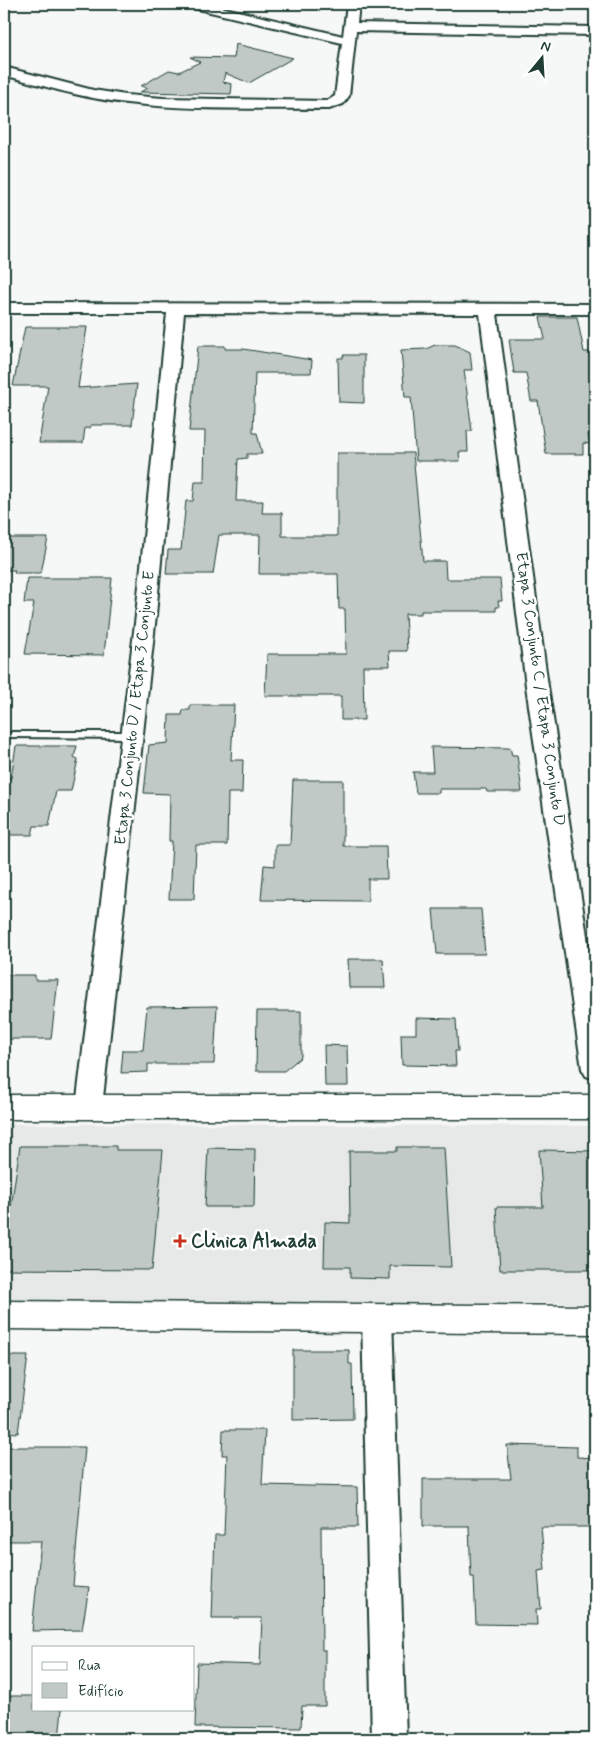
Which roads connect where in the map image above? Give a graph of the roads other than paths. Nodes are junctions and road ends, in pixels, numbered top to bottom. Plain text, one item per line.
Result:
1 (193, 4) edge
2 (353, 4) edge
3 (595, 31) edge
4 (349, 34) junction
5 (4, 71) edge
6 (4, 308) edge
7 (176, 308) junction
8 (488, 308) junction
9 (595, 309) edge
10 (12, 735) dead end
11 (132, 735) junction
12 (595, 1069) edge
13 (4, 1107) edge
14 (595, 1107) edge
15 (89, 1108) junction
16 (4, 1315) edge
17 (377, 1317) junction
18 (595, 1320) edge
19 (389, 1739) edge

1 - 4 street
2 - 4 street
3 - 4 street
4 - 5 street
6 - 7 street
7 - 8 street
7 - 11 street, Etapa 3 Conjunto D / Etapa 3 Conjunto E
8 - 9 street
8 - 12 street, Etapa 3 Conjunto C / Etapa 3 Conjunto D
10 - 11 lane
11 - 15 street, Etapa 3 Conjunto D / Etapa 3 Conjunto E
13 - 15 street
14 - 15 street
16 - 17 street
17 - 18 street
17 - 19 street

